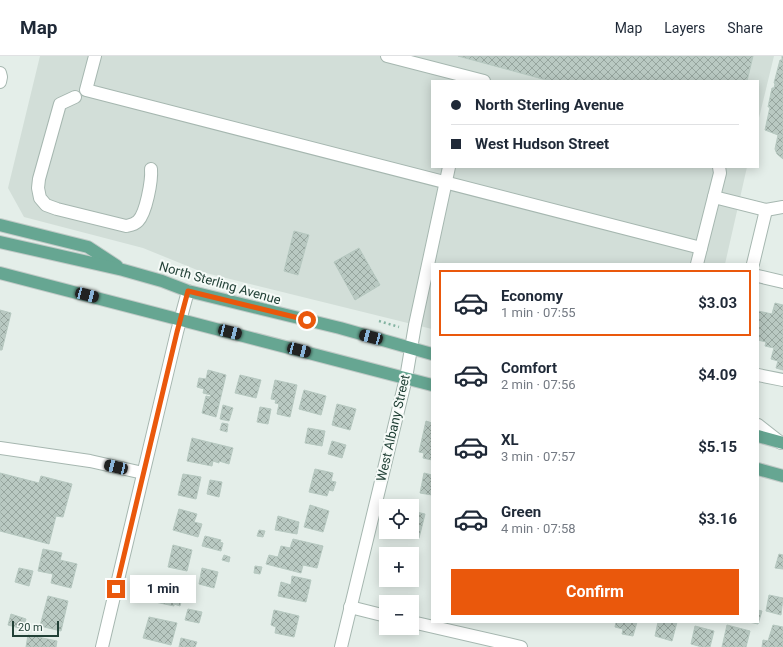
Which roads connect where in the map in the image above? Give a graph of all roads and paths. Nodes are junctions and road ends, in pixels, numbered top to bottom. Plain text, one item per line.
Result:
1 (94, 56) edge
2 (387, 56) edge
3 (0, 73) edge
4 (476, 80) edge
5 (0, 82) edge
6 (75, 97) dead end
7 (449, 168) edge
8 (719, 168) edge
9 (151, 169) dead end
10 (445, 182) junction
11 (714, 197) junction
12 (783, 207) edge
13 (766, 210) junction
14 (0, 225) edge
15 (0, 242) edge
16 (701, 248) junction
17 (697, 263) edge
18 (753, 263) edge
19 (122, 270) junction
20 (0, 273) edge
21 (759, 276) edge
22 (20, 278) junction
23 (0, 281) edge
24 (783, 282) edge
25 (188, 291) junction
26 (180, 319) junction
27 (379, 321) dead end
28 (399, 327) dead end
29 (411, 348) junction
30 (431, 354) edge
31 (759, 375) edge
32 (406, 378) junction
33 (783, 380) edge
34 (431, 385) edge
35 (759, 426) edge
36 (759, 436) edge
37 (782, 443) edge
38 (0, 448) edge
39 (759, 469) edge
40 (143, 473) junction
41 (783, 476) edge
42 (350, 607) junction
43 (379, 614) edge
44 (419, 624) edge
45 (102, 647) edge
46 (341, 647) edge
47 (521, 647) edge

1 - 10 street
2 - 4 street
3 - 5 street
6 - 9 street
7 - 10 street, West Albany Street
8 - 11 street
10 - 16 street
10 - 29 street, West Albany Street
11 - 13 street
11 - 16 street
12 - 13 street
13 - 18 street
14 - 19 main road
15 - 19 main road, North Sterling Avenue
16 - 17 street
19 - 25 main road, North Sterling Avenue
20 - 22 main road
21 - 24 street
22 - 23 main road
22 - 26 main road
25 - 26 street
25 - 29 main road, North Sterling Avenue
26 - 32 main road
26 - 40 street
27 - 28 path
29 - 30 main road, North Sterling Avenue
29 - 32 street, West Albany Street
31 - 33 street
32 - 34 main road
32 - 42 street, West Albany Street
35 - 37 street
36 - 37 main road
38 - 40 street
39 - 41 main road
40 - 45 street
42 - 43 street
42 - 46 street, West Albany Street
44 - 47 street

